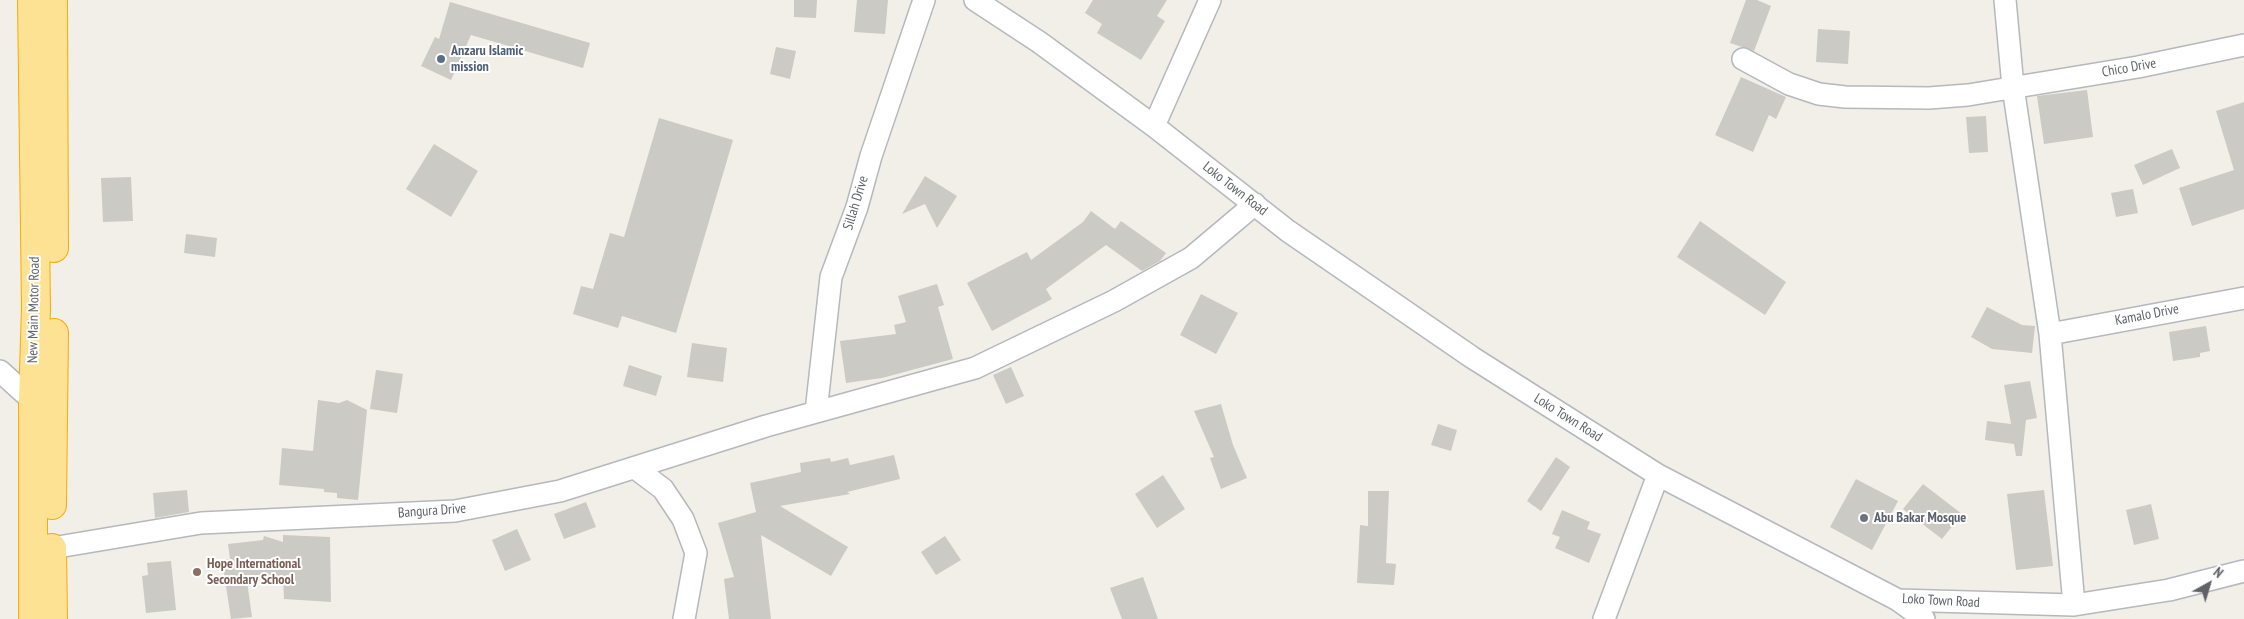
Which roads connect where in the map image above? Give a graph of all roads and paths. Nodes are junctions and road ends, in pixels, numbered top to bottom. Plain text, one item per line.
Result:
1 (32, 0) edge
2 (53, 0) edge
3 (924, 0) edge
4 (975, 0) edge
5 (1210, 0) edge
6 (2005, 0) edge
7 (2244, 45) edge
8 (1743, 59) dead end
9 (2013, 87) junction
10 (1154, 126) junction
11 (1255, 204) junction
12 (2244, 298) edge
13 (2050, 334) junction
14 (0, 371) edge
15 (32, 401) junction
16 (816, 412) junction
17 (635, 468) junction
18 (1658, 475) junction
19 (52, 548) junction
20 (2244, 571) edge
21 (1898, 600) junction
22 (2074, 605) junction
23 (33, 619) edge
24 (53, 619) edge
25 (684, 619) edge
26 (1604, 619) edge
27 (1924, 619) edge

1 - 15 highway, New Main Motor Road
2 - 19 highway, New Main Motor Road
3 - 16 street, Sillah Drive
4 - 10 street, Loko Town Road
5 - 10 street
6 - 9 street
7 - 9 street, Chico Drive
8 - 9 street, Chico Drive
9 - 13 street
10 - 11 street, Loko Town Road
11 - 16 street, Bangura Drive
11 - 18 street, Loko Town Road
12 - 13 street, Kamalo Drive
13 - 22 street
14 - 15 street
15 - 23 highway, New Main Motor Road
16 - 17 street, Bangura Drive
17 - 19 street, Bangura Drive
17 - 25 street
18 - 21 street, Loko Town Road
18 - 26 street
19 - 24 highway, New Main Motor Road
20 - 22 street, Loko Town Road
21 - 22 street, Loko Town Road
21 - 27 street

